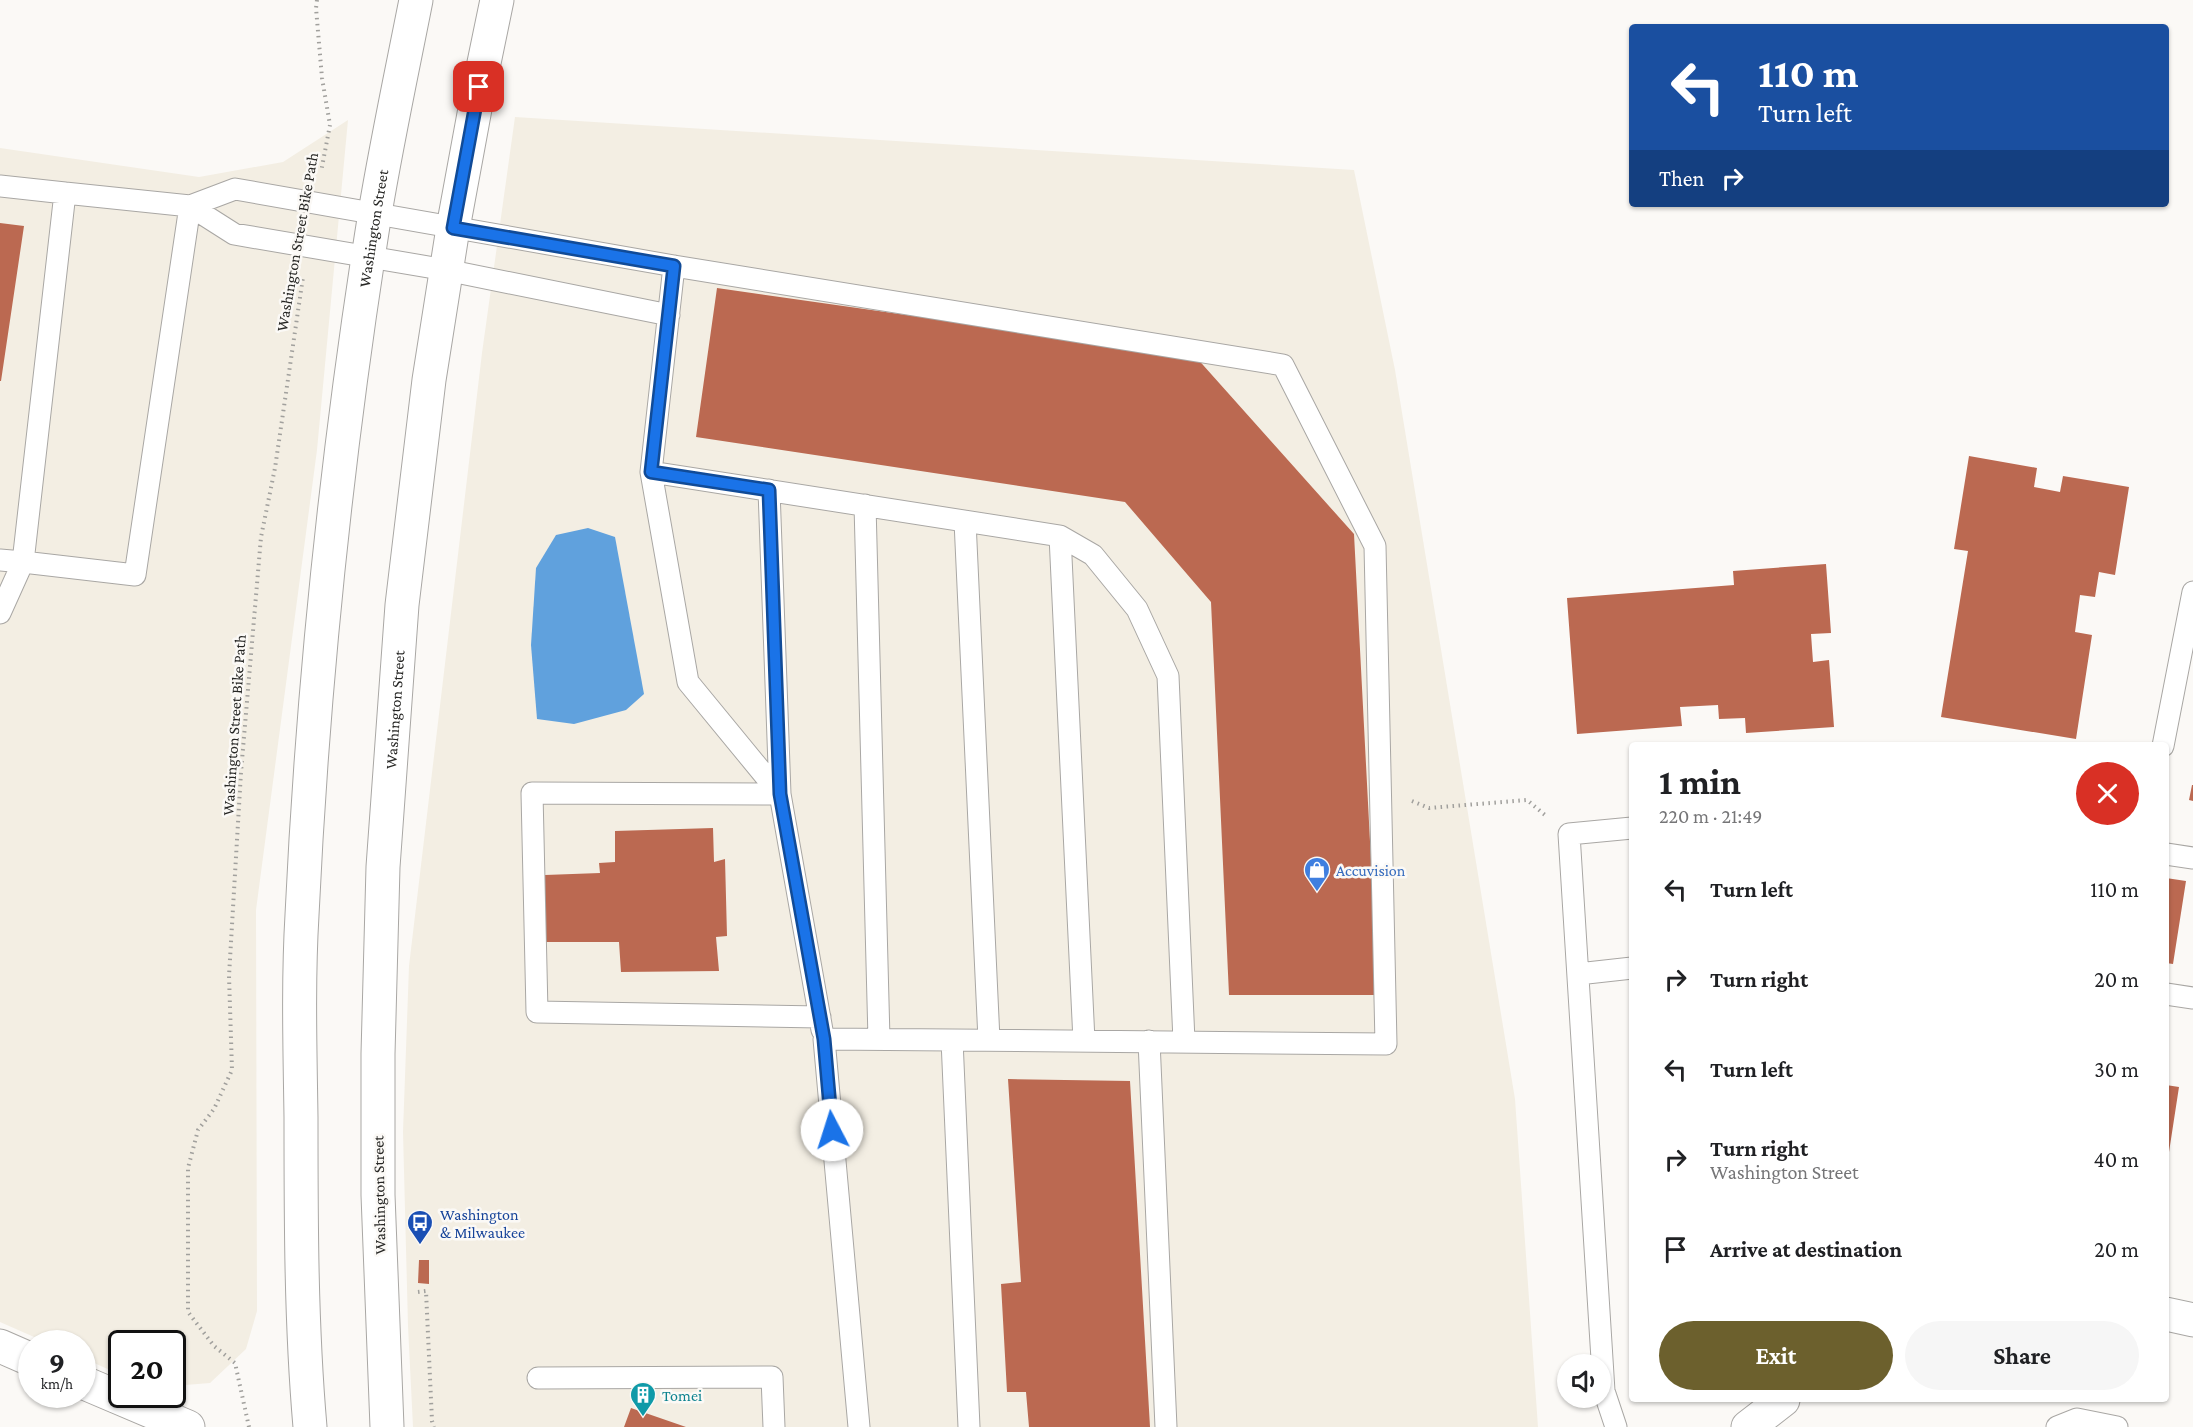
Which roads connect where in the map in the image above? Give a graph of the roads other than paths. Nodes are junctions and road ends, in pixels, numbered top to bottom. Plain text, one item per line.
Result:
1 (416, 0) edge
2 (497, 0) edge
3 (0, 186) edge
4 (65, 193) junction
5 (190, 206) junction
6 (375, 213) junction
7 (453, 228) junction
8 (369, 256) junction
9 (674, 266) junction
10 (446, 270) junction
11 (669, 315) junction
12 (651, 472) junction
13 (769, 490) junction
14 (865, 506) junction
15 (965, 521) junction
16 (1060, 536) junction
17 (0, 560) edge
18 (23, 562) junction
19 (2193, 592) edge
20 (0, 613) edge
21 (2164, 742) edge
22 (780, 794) junction
23 (1629, 828) edge
24 (2169, 854) edge
25 (2193, 858) edge
26 (1629, 968) edge
27 (1578, 974) junction
28 (2169, 994) edge
29 (2193, 998) edge
30 (820, 1017) junction
31 (824, 1039) junction
32 (879, 1039) junction
33 (952, 1040) junction
34 (989, 1040) junction
35 (1084, 1041) junction
36 (1149, 1041) junction
37 (1184, 1041) junction
38 (2169, 1315) edge
39 (2193, 1320) edge
40 (0, 1346) edge
41 (18, 1354) edge
42 (537, 1378) dead end
43 (96, 1388) edge
44 (1780, 1402) edge
45 (188, 1427) edge
46 (310, 1427) edge
47 (387, 1427) edge
48 (774, 1427) edge
49 (859, 1427) edge
50 (969, 1427) edge
51 (1167, 1427) edge
52 (1616, 1427) edge
53 (1748, 1427) edge
54 (2056, 1427) edge
55 (2117, 1427) edge

1 - 6 main road, Washington Street
2 - 7 main road, Washington Street
3 - 4 lane
4 - 5 lane
4 - 18 lane
5 - 6 lane
5 - 8 lane
5 - 18 lane
6 - 7 lane
6 - 8 main road, Washington Street
7 - 9 lane
7 - 10 main road, Washington Street
8 - 10 lane
8 - 46 main road, Washington Street
9 - 11 lane
9 - 37 lane
10 - 11 lane
10 - 47 main road, Washington Street
11 - 12 lane
12 - 13 lane
12 - 22 lane
13 - 14 lane
13 - 22 lane
14 - 15 lane
14 - 32 lane
15 - 16 lane
15 - 34 lane
16 - 35 lane
16 - 37 lane
17 - 18 lane
18 - 20 lane
19 - 21 lane
22 - 30 lane
22 - 30 lane
23 - 27 lane
24 - 25 lane
26 - 27 lane
27 - 52 lane
28 - 29 lane
30 - 31 lane
31 - 32 lane
31 - 49 lane
32 - 33 lane
33 - 34 lane
33 - 50 lane
34 - 35 lane
35 - 36 lane
36 - 37 lane
36 - 51 lane
38 - 39 main road
40 - 41 main road
42 - 48 lane
43 - 45 main road
44 - 53 main road
54 - 55 lane

